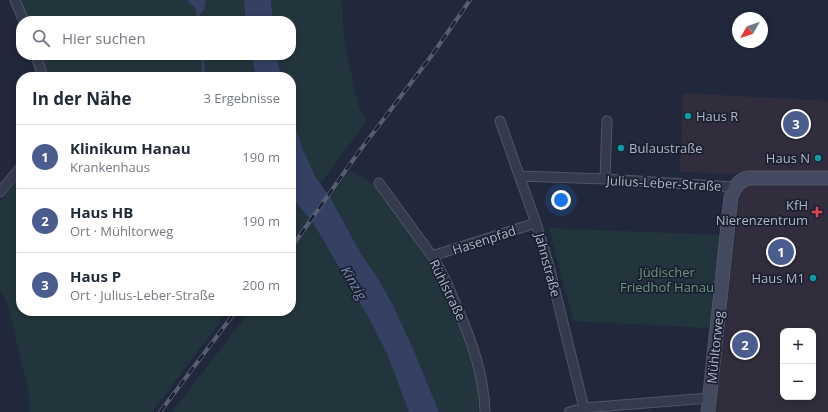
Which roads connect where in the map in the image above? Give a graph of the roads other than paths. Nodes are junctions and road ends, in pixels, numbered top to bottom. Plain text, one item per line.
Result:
1 (15, 0) edge
2 (22, 16) edge
3 (38, 60) edge
4 (41, 72) edge
5 (500, 121) dead end
6 (607, 121) dead end
7 (16, 173) edge
8 (520, 176) junction
9 (828, 178) edge
10 (604, 179) junction
11 (379, 183) dead end
12 (735, 187) junction
13 (0, 192) edge
14 (536, 223) junction
15 (432, 256) junction
16 (709, 398) junction
17 (585, 410) edge
18 (485, 412) edge
19 (568, 412) edge
20 (708, 412) edge

1 - 2 street
3 - 4 street
5 - 8 street, Jahnstraße
6 - 10 street
7 - 13 street
8 - 10 street, Julius-Leber-Straße
8 - 14 street, Jahnstraße
9 - 12 street, Julius-Leber-Straße
10 - 12 street, Julius-Leber-Straße
11 - 15 street, Rühlstraße
12 - 16 street, Mühltorweg
14 - 15 street, Hasenpfad
14 - 17 street, Jahnstraße
15 - 18 street, Rühlstraße
16 - 17 street
16 - 20 street, Mühltorweg
17 - 19 street

